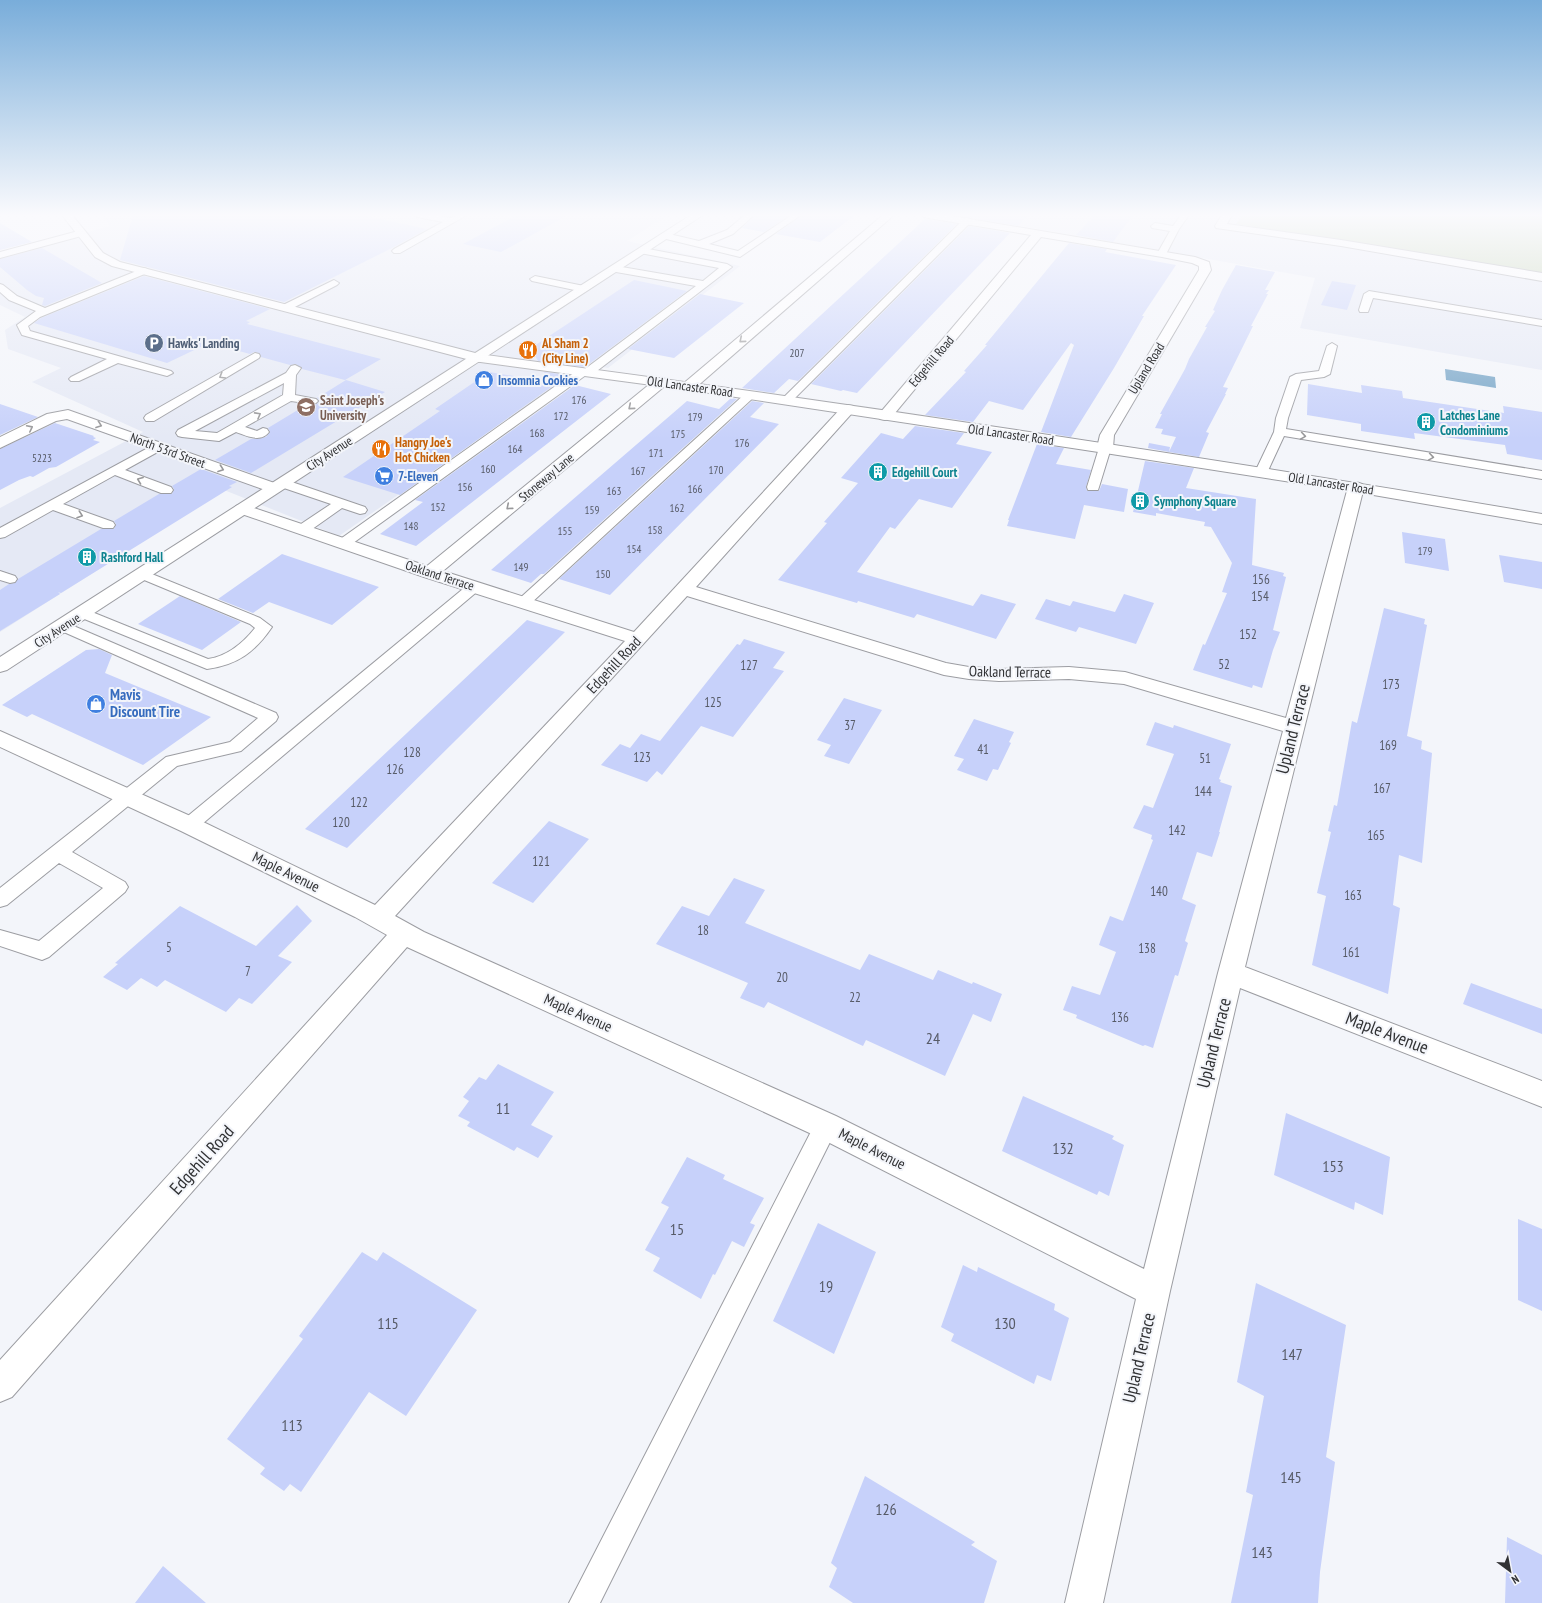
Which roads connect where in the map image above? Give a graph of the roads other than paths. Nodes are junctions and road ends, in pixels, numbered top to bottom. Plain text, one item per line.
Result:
1 (3, 290) edge
2 (97, 290) edge
3 (216, 290) edge
4 (321, 290) edge
5 (583, 290) edge
6 (696, 290) edge
7 (802, 290) edge
8 (898, 290) edge
9 (991, 290) edge
10 (1193, 290) edge
11 (285, 308) junction
12 (1364, 310) dead end
13 (45, 311) junction
14 (1542, 323) edge
15 (1332, 346) dead end
16 (255, 356) dead end
17 (478, 358) junction
18 (117, 359) junction
19 (586, 372) junction
20 (167, 373) dead end
21 (75, 379) dead end
22 (661, 382) junction
23 (689, 386) junction
24 (750, 395) junction
25 (289, 397) junction
26 (312, 401) dead end
27 (786, 401) junction
28 (848, 409) junction
29 (885, 416) junction
30 (150, 418) dead end
31 (235, 428) junction
32 (263, 432) dead end
33 (1280, 432) junction
34 (0, 443) edge
35 (159, 446) junction
36 (1105, 448) junction
37 (115, 471) junction
38 (1261, 472) junction
39 (1542, 475) edge
40 (279, 486) junction
41 (1094, 487) dead end
42 (1356, 487) junction
43 (166, 490) dead end
44 (341, 503) junction
45 (52, 505) junction
46 (242, 509) junction
47 (360, 510) dead end
48 (1542, 518) edge
49 (108, 525) dead end
50 (303, 529) junction
51 (0, 534) edge
52 (344, 543) junction
53 (430, 572) junction
54 (142, 574) junction
55 (474, 587) junction
56 (684, 589) junction
57 (524, 602) junction
58 (82, 613) junction
59 (62, 626) junction
60 (638, 639) junction
61 (0, 666) edge
62 (1294, 727) junction
63 (0, 738) edge
64 (129, 798) junction
65 (189, 825) junction
66 (58, 853) junction
67 (0, 899) edge
68 (378, 918) junction
69 (404, 934) junction
70 (0, 938) edge
71 (1231, 973) junction
72 (1542, 1094) edge
73 (826, 1126) junction
74 (1154, 1291) junction
75 (0, 1385) edge
76 (1091, 1600) edge
77 (584, 1603) edge

1 - 13 lane
2 - 13 lane
3 - 11 main road, Old Lancaster Road
4 - 11 lane
5 - 17 main road, City Avenue
6 - 19 lane
7 -> 23 main road
8 - 27 lane
9 - 29 main road, Edgehill Road
10 - 36 main road, Upland Road
11 - 17 main road, Old Lancaster Road
12 - 14 lane
13 - 18 lane
15 - 33 lane
16 -> 30 lane
17 - 19 main road, Old Lancaster Road
17 - 40 main road, City Avenue
18 - 20 lane
18 - 21 lane
19 - 22 main road, Old Lancaster Road
19 - 52 lane
22 - 23 main road, Old Lancaster Road
22 -> 53 main road, Stoneway Lane
23 - 24 main road, Old Lancaster Road
24 - 27 main road, Old Lancaster Road
24 - 57 lane
25 - 26 lane
31 -> 25 lane
25 - 31 lane
27 - 28 main road, Old Lancaster Road
28 - 29 main road, Old Lancaster Road
28 - 56 main road, Edgehill Road
29 - 36 main road, Old Lancaster Road
31 - 32 lane
33 - 38 lane
33 -> 39 lane
34 -> 35 main road, North 53rd Street
35 - 37 lane
35 -> 40 main road, North 53rd Street
36 - 38 main road, Old Lancaster Road
36 - 41 lane
43 -> 37 lane
37 - 45 lane
38 - 42 main road, Old Lancaster Road
40 - 44 lane
40 - 46 main road, City Avenue
42 - 48 main road, Old Lancaster Road
42 - 62 main road, Upland Terrace
44 - 47 lane
44 - 50 lane
45 -> 49 lane
45 - 51 lane
46 - 50 main road, Oakland Terrace
46 - 54 main road, City Avenue
50 - 52 main road, Oakland Terrace
52 - 53 main road, Oakland Terrace
53 - 55 main road, Oakland Terrace
54 - 58 main road, City Avenue
54 - 58 lane
55 - 57 main road, Oakland Terrace
55 - 65 lane
56 - 60 main road, Edgehill Road
56 - 62 main road, Oakland Terrace
57 - 60 main road, Oakland Terrace
58 - 59 main road, City Avenue
59 - 61 main road, City Avenue
59 - 64 lane
60 - 68 main road, Edgehill Road
62 - 71 main road, Upland Terrace
63 - 64 main road, Maple Avenue
64 - 65 main road, Maple Avenue
64 - 66 lane
65 - 68 main road, Maple Avenue
66 - 67 lane
66 - 70 lane
68 - 69 main road, Maple Avenue
69 - 73 main road, Maple Avenue
69 - 75 main road, Edgehill Road
71 - 72 main road, Maple Avenue
71 - 74 main road, Upland Terrace
73 - 74 main road, Maple Avenue
73 - 77 lane
74 - 76 main road, Upland Terrace

